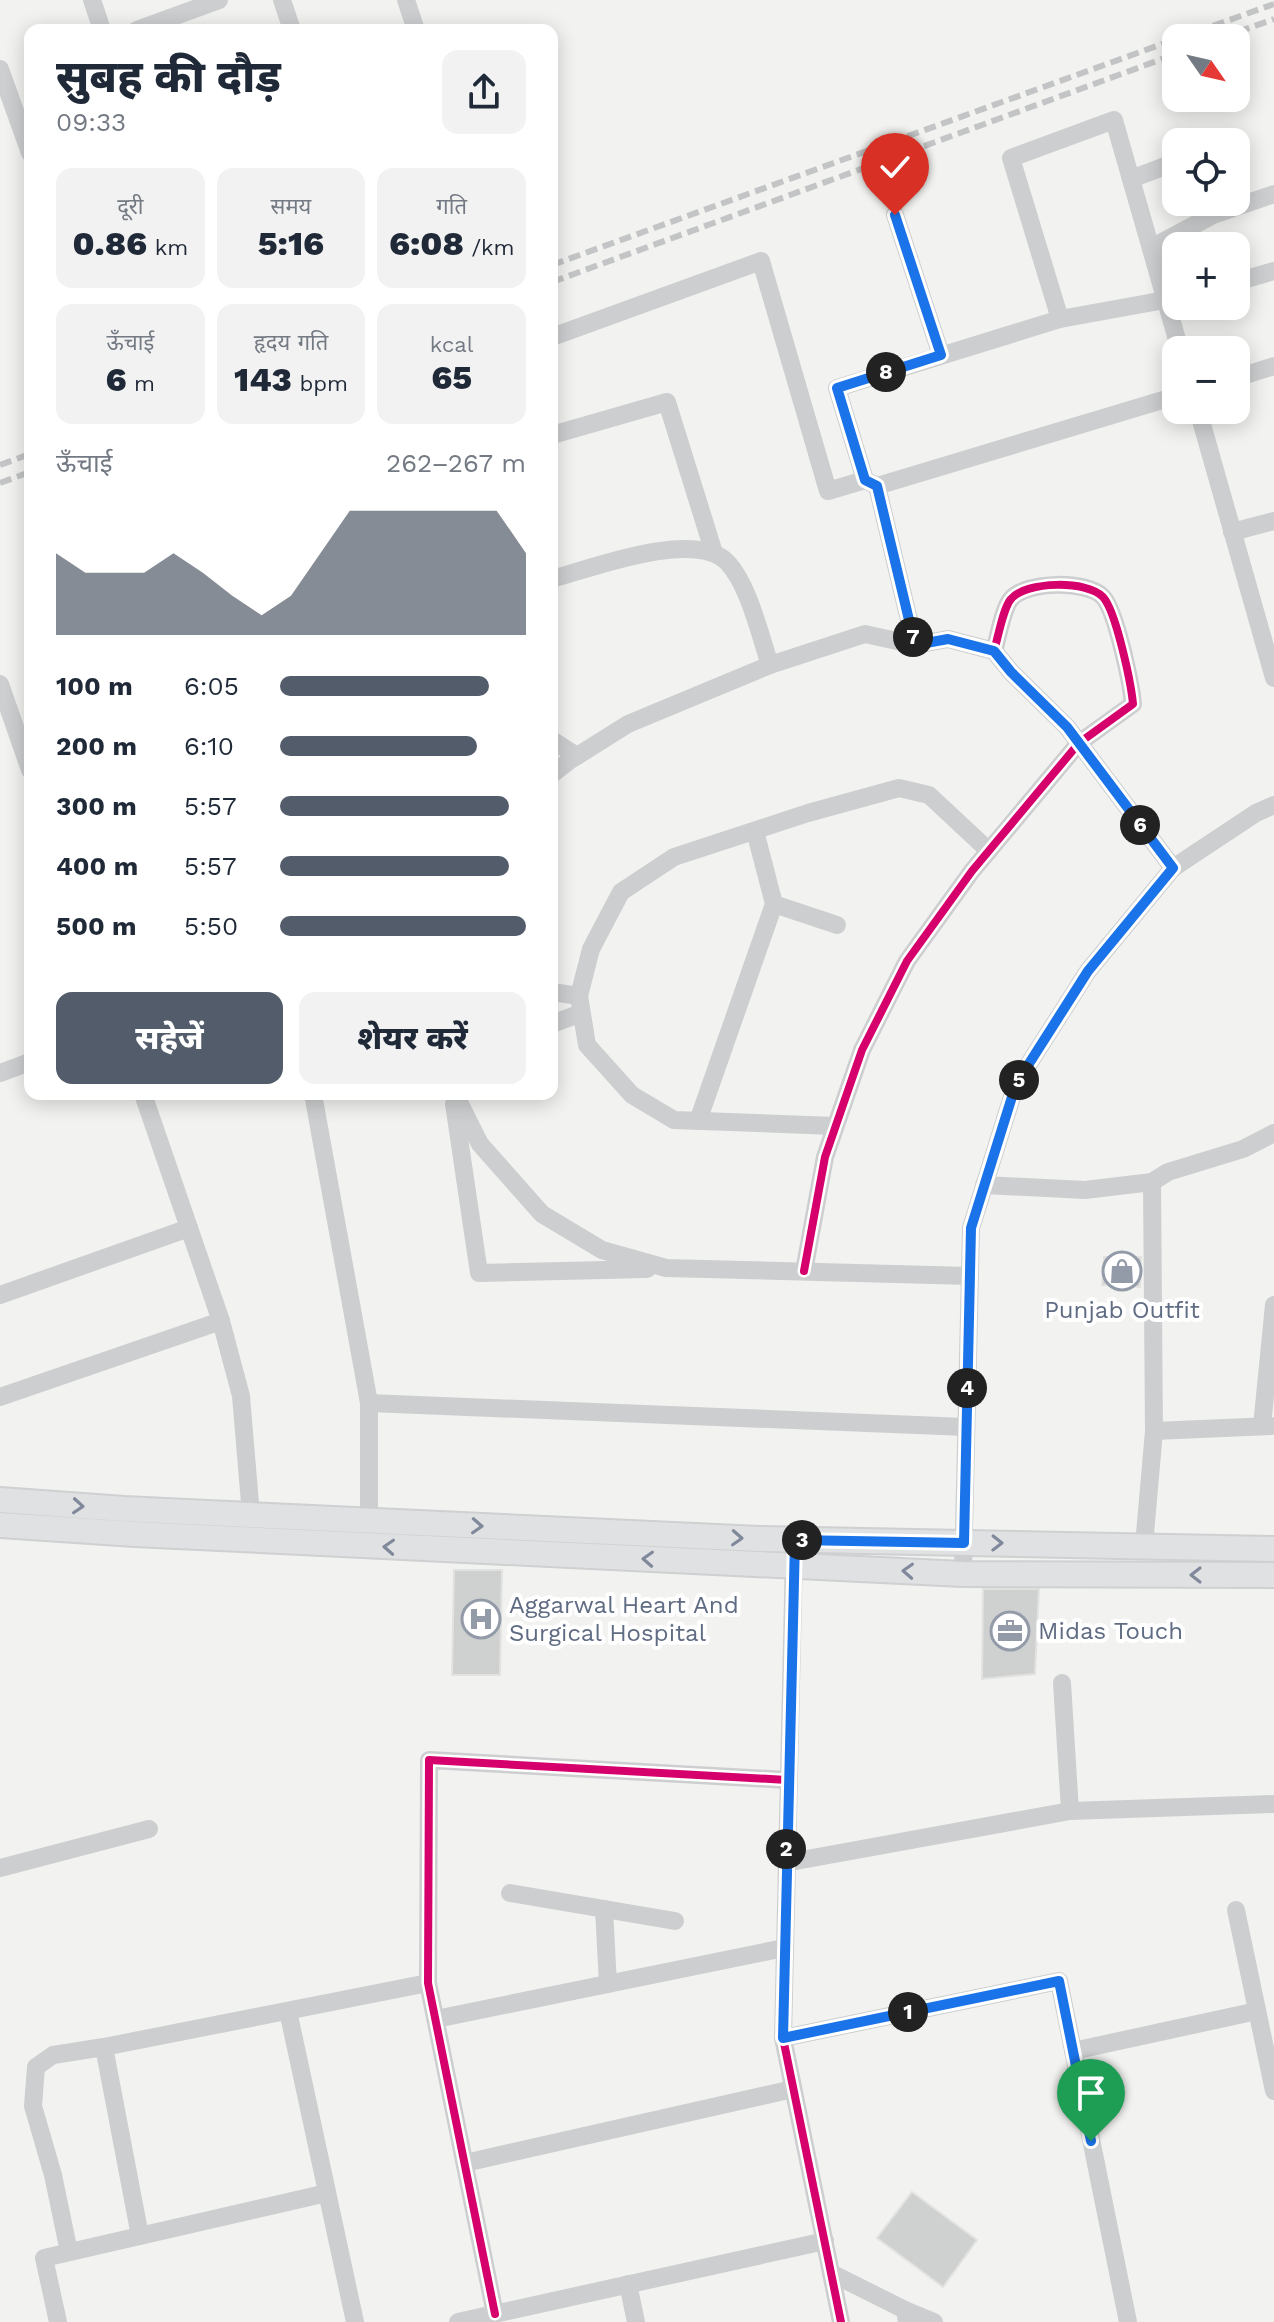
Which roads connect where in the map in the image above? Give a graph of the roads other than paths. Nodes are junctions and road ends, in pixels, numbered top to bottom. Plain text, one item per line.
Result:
1 (92, 0) edge
2 (162, 0) edge
3 (282, 0) edge
4 (406, 0) edge
5 (213, 1) edge
6 (168, 19) junction
7 (100, 24) edge
8 (154, 24) edge
9 (290, 24) edge
10 (414, 24) edge
11 (0, 69) edge
12 (18, 120) junction
13 (0, 126) edge
14 (24, 136) edge
15 (1162, 167) edge
16 (1131, 179) junction
17 (1274, 194) edge
18 (895, 215) dead end
19 (1151, 248) junction
20 (1274, 271) edge
21 (1162, 276) edge
22 (1250, 278) edge
23 (1162, 301) edge
24 (1060, 319) junction
25 (558, 335) edge
26 (941, 355) junction
27 (1274, 366) edge
28 (1250, 374) edge
29 (1162, 400) edge
30 (1202, 424) edge
31 (558, 433) edge
32 (871, 483) junction
33 (1274, 521) edge
34 (1232, 532) junction
35 (714, 553) junction
36 (558, 577) edge
37 (915, 645) junction
38 (994, 651) junction
39 (770, 665) junction
40 (1274, 678) edge
41 (0, 684) edge
42 (1079, 743) junction
43 (558, 744) edge
44 (24, 753) edge
45 (577, 756) junction
46 (558, 770) edge
47 (1274, 805) edge
48 (755, 831) junction
49 (989, 851) junction
50 (1173, 868) junction
51 (774, 904) junction
52 (837, 925) dead end
53 (558, 995) edge
54 (580, 1004) junction
55 (558, 1020) edge
56 (24, 1064) edge
57 (0, 1073) edge
58 (145, 1100) edge
59 (314, 1100) edge
60 (455, 1100) edge
61 (457, 1100) edge
62 (698, 1121) junction
63 (835, 1126) junction
64 (1274, 1133) edge
65 (1152, 1182) junction
66 (984, 1185) junction
67 (189, 1228) junction
68 (666, 1268) junction
69 (804, 1271) junction
70 (970, 1276) junction
71 (0, 1295) edge
72 (1274, 1305) edge
73 (221, 1321) junction
74 (0, 1397) edge
75 (369, 1403) junction
76 (1268, 1426) edge
77 (966, 1427) junction
78 (1154, 1431) junction
79 (0, 1500) edge
80 (251, 1515) junction
81 (369, 1521) junction
82 (0, 1525) edge
83 (795, 1540) junction
84 (964, 1543) junction
85 (1144, 1545) junction
86 (1274, 1549) edge
87 (794, 1566) junction
88 (963, 1574) junction
89 (1274, 1575) edge
90 (1062, 1683) dead end
91 (787, 1780) junction
92 (1274, 1804) edge
93 (1070, 1811) junction
94 (149, 1829) dead end
95 (785, 1863) junction
96 (0, 1868) edge
97 (510, 1893) dead end
98 (604, 1909) junction
99 (1236, 1910) dead end
100 (675, 1921) dead end
101 (784, 1948) junction
102 (428, 1983) junction
103 (608, 1984) junction
104 (288, 2011) junction
105 (1257, 2011) junction
106 (436, 2019) junction
107 (783, 2038) junction
108 (104, 2047) junction
109 (1073, 2051) junction
110 (793, 2089) junction
111 (1274, 2091) edge
112 (465, 2163) junction
113 (327, 2193) junction
114 (140, 2236) junction
115 (825, 2241) junction
116 (69, 2252) junction
117 (831, 2273) junction
118 (628, 2284) junction
119 (495, 2314) junction
120 (906, 2316) edge
121 (58, 2322) edge
122 (355, 2322) edge
123 (458, 2322) edge
124 (636, 2322) edge
125 (841, 2322) edge
126 (934, 2322) edge
127 (1128, 2322) edge

1 - 7 street
2 - 6 street
3 - 9 street
4 - 10 street
5 - 6 street
6 - 8 street
11 - 12 street
12 - 13 street
12 - 14 street
15 - 16 street
16 - 19 street
16 - 24 street
17 - 19 street
18 - 26 street
19 - 21 street
20 - 22 street
23 - 24 street
24 - 26 street
25 - 32 street
26 - 32 street
27 - 28 street
29 - 32 street
30 - 34 street
31 - 35 street
32 - 37 street
33 - 34 street
34 - 40 street
35 - 36 street
35 - 39 street
37 - 38 street
37 - 39 street
38 - 42 street
38 - 42 street
39 - 45 street
41 - 44 street
42 - 49 street
42 - 50 street
43 - 45 street
45 - 46 street
47 - 50 street
48 - 49 street
48 - 51 street
48 - 54 street
49 - 63 street
50 - 66 street
51 - 52 street
51 - 62 street
53 - 54 street
54 - 55 street
54 - 62 street
56 - 57 street
58 - 67 street
59 - 75 street
60 - 68 street
61 - 68 street
62 - 63 street
63 - 69 street
64 - 65 street
65 - 66 street
65 - 78 street
66 - 70 street
67 - 71 street
67 - 73 street
68 - 69 street
69 - 70 street
70 - 77 street
72 - 76 street
73 - 74 street
73 - 80 street
75 - 77 street
75 - 81 street
76 - 78 street
77 - 84 street
78 - 85 street
79 -> 80 main road
80 - 81 main road
81 -> 83 main road
87 -> 82 main road
83 - 84 main road
83 - 87 street
84 -> 85 main road
84 - 88 street
85 - 86 main road
88 -> 87 main road
87 - 91 street
89 -> 88 main road
90 - 93 street
91 - 95 street
91 - 102 street
92 - 93 street
93 - 95 street
94 - 96 street
95 - 101 street
97 - 98 street
98 - 100 street
98 - 103 street
99 - 105 street
101 - 103 street
101 - 107 street
102 - 104 street
102 - 106 street
103 - 106 street
104 - 108 street
104 - 113 street
105 - 109 street
105 - 111 street
106 - 112 street
107 - 109 street
107 - 110 street
108 - 114 street
108 - 116 street
109 - 127 street
110 - 112 street
110 - 115 street
112 - 119 street
113 - 114 street
113 - 122 street
114 - 116 street
115 - 117 street
115 - 118 street
116 - 121 street
117 - 120 street
117 - 125 street
118 - 119 street
118 - 124 street
119 - 123 street
120 - 126 street

